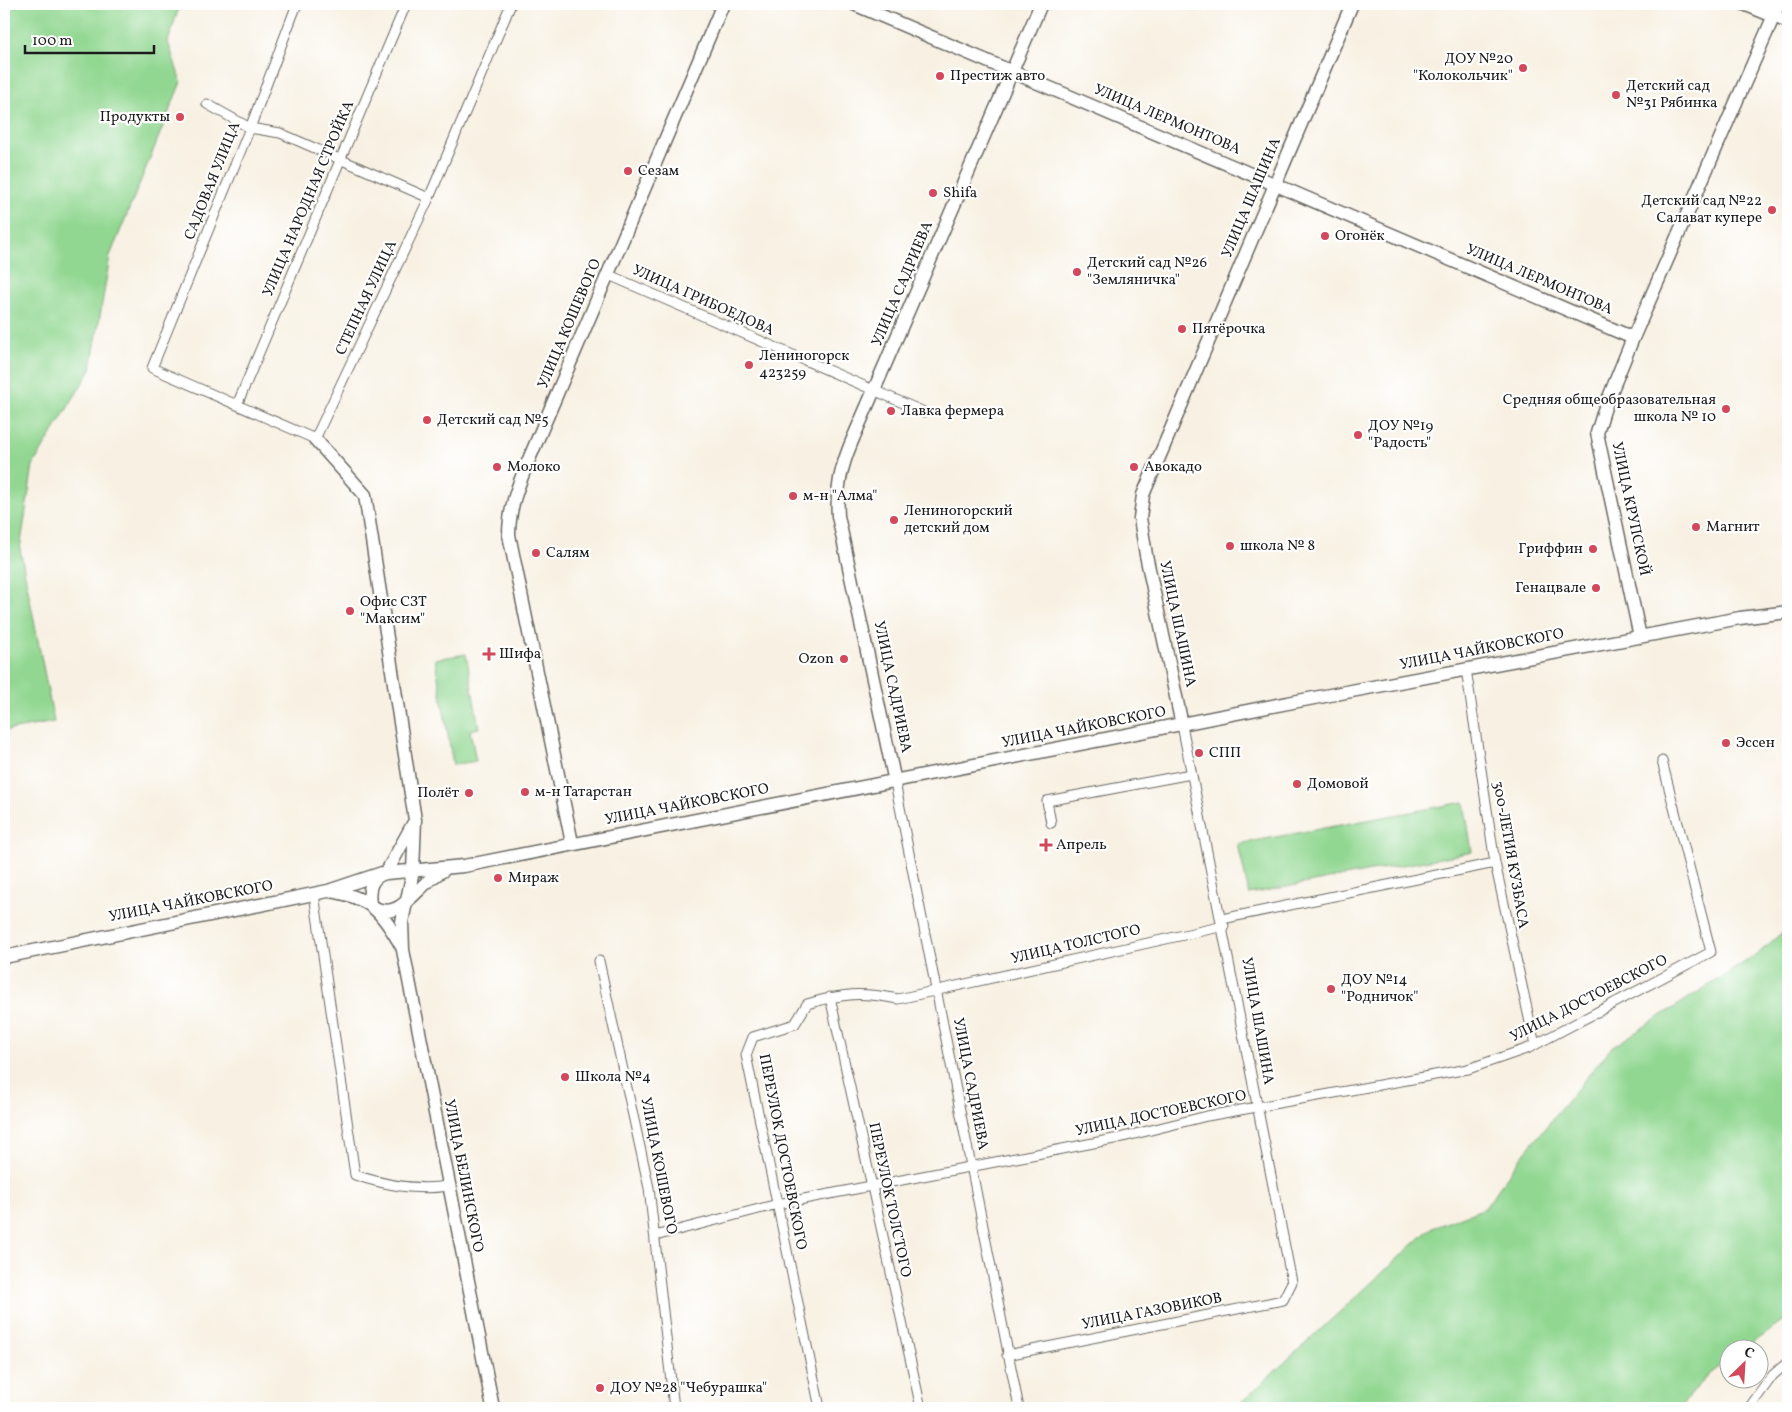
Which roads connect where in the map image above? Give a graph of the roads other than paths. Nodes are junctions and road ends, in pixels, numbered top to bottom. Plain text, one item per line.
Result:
1 (297, 4) edge
2 (406, 4) edge
3 (511, 4) edge
4 (723, 4) edge
5 (854, 4) edge
6 (1041, 4) edge
7 (1352, 4) edge
8 (1744, 4) edge
9 (1779, 4) edge
10 (1773, 16) junction
11 (1788, 22) edge
12 (1012, 71) junction
13 (207, 104) dead end
14 (250, 128) junction
15 (341, 161) junction
16 (1275, 184) junction
17 (429, 198) junction
18 (609, 275) junction
19 (1632, 338) junction
20 (874, 392) junction
21 (237, 405) junction
22 (924, 412) dead end
23 (316, 439) junction
24 (1788, 612) edge
25 (1640, 637) junction
26 (1466, 669) junction
27 (1182, 725) junction
28 (1662, 761) dead end
29 (1191, 774) junction
30 (896, 782) junction
31 (415, 820) junction
32 (1051, 823) dead end
33 (572, 843) junction
34 (1495, 863) junction
35 (446, 869) junction
36 (414, 870) junction
37 (384, 873) junction
38 (328, 891) junction
39 (314, 894) junction
40 (407, 901) junction
41 (373, 906) junction
42 (1223, 923) junction
43 (403, 950) junction
44 (4, 957) edge
45 (599, 961) dead end
46 (935, 990) junction
47 (830, 997) junction
48 (1535, 1045) junction
49 (1257, 1108) junction
50 (970, 1169) junction
51 (448, 1186) junction
52 (872, 1186) junction
53 (778, 1204) junction
54 (656, 1236) junction
55 (1292, 1282) joint
56 (1008, 1355) junction
57 (1788, 1362) edge
58 (493, 1408) edge
59 (674, 1408) edge
60 (820, 1408) edge
61 (921, 1408) edge
62 (1019, 1408) edge
63 (1748, 1408) edge

1 - 14 street, САДОВАЯ УЛИЦА
2 - 15 street, УЛИЦА НАРОДНАЯ СТРОЙКА
3 - 17 street, СТЕПНАЯ УЛИЦА
4 - 18 street, УЛИЦА КОШЕВОГО
5 - 12 street, УЛИЦА ЛЕРМОНТОВА
6 - 12 street, УЛИЦА САДРИЕВА
7 - 16 street, УЛИЦА ШАШИНА
8 - 10 street
9 - 10 street, УЛИЦА КРУПСКОЙ
10 - 11 street
10 - 19 street, УЛИЦА КРУПСКОЙ
12 - 16 street, УЛИЦА ЛЕРМОНТОВА
12 - 20 street, УЛИЦА САДРИЕВА
13 - 14 street
14 - 15 street
14 - 21 street, САДОВАЯ УЛИЦА
15 - 17 street
15 - 21 street, УЛИЦА НАРОДНАЯ СТРОЙКА
16 - 19 street, УЛИЦА ЛЕРМОНТОВА
16 - 27 street, УЛИЦА ШАШИНА
17 - 23 street, СТЕПНАЯ УЛИЦА
18 - 20 street, УЛИЦА ГРИБОЕДОВА
18 - 33 street, УЛИЦА КОШЕВОГО
19 - 25 street, УЛИЦА КРУПСКОЙ
20 - 22 street, УЛИЦА ГРИБОЕДОВА
20 - 30 street, УЛИЦА САДРИЕВА
21 - 23 street
23 - 31 street
24 - 25 street, УЛИЦА ЧАЙКОВСКОГО
25 - 26 street, УЛИЦА ЧАЙКОВСКОГО
26 - 27 street, УЛИЦА ЧАЙКОВСКОГО
26 - 34 street, 300-ЛЕТИЯ КУЗБАСА
27 - 29 street, УЛИЦА ШАШИНА
27 - 30 street, УЛИЦА ЧАЙКОВСКОГО
28 - 48 street, УЛИЦА ДОСТОЕВСКОГО
29 - 32 street
29 - 42 street, УЛИЦА ШАШИНА
30 - 33 street, УЛИЦА ЧАЙКОВСКОГО
30 - 46 street, УЛИЦА САДРИЕВА
31 - 36 street
31 - 37 street
33 - 35 street, УЛИЦА ЧАЙКОВСКОГО
34 - 42 street, УЛИЦА ТОЛСТОГО
34 - 48 street, 300-ЛЕТИЯ КУЗБАСА
35 - 36 street, УЛИЦА ЧАЙКОВСКОГО
35 - 40 street
36 - 37 street, УЛИЦА ЧАЙКОВСКОГО
36 - 40 street
37 - 38 street, УЛИЦА ЧАЙКОВСКОГО
37 - 40 street
37 - 41 street
38 - 39 street, УЛИЦА ЧАЙКОВСКОГО
38 - 41 street
39 - 44 street, УЛИЦА ЧАЙКОВСКОГО
39 - 51 street
40 - 41 street
40 - 43 street
41 - 43 street
42 - 46 street, УЛИЦА ТОЛСТОГО
42 - 49 street, УЛИЦА ШАШИНА
43 - 51 street, УЛИЦА БЕЛИНСКОГО
45 - 54 street, УЛИЦА КОШЕВОГО
46 - 47 street, ПЕРЕУЛОК ДОСТОЕВСКОГО
46 - 50 street, УЛИЦА САДРИЕВА
47 - 52 street, ПЕРЕУЛОК ТОЛСТОГО
47 - 53 street, ПЕРЕУЛОК ДОСТОЕВСКОГО
48 - 49 street, УЛИЦА ДОСТОЕВСКОГО
49 - 50 street, УЛИЦА ДОСТОЕВСКОГО
49 - 55 street, УЛИЦА ШАШИНА
50 - 52 street, УЛИЦА ДОСТОЕВСКОГО
50 - 56 street, УЛИЦА САДРИЕВА
51 - 58 street, УЛИЦА БЕЛИНСКОГО
52 - 53 street, УЛИЦА ДОСТОЕВСКОГО
52 - 61 street, ПЕРЕУЛОК ТОЛСТОГО
53 - 54 street, УЛИЦА ДОСТОЕВСКОГО
53 - 60 street, ПЕРЕУЛОК ДОСТОЕВСКОГО
54 - 59 street, УЛИЦА КОШЕВОГО
55 - 56 street, УЛИЦА ГАЗОВИКОВ
56 - 62 street, УЛИЦА САДРИЕВА
57 - 63 street

